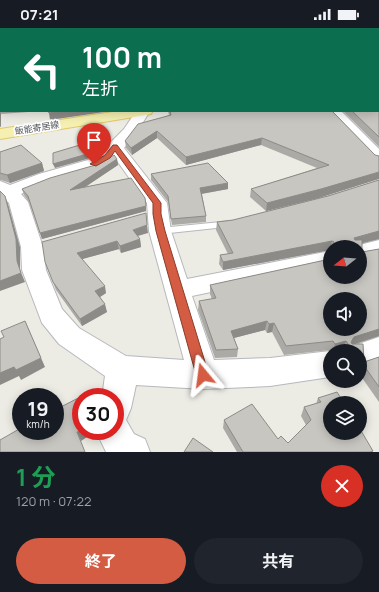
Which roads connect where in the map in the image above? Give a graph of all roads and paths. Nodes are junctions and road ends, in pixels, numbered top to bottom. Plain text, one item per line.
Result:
1 (140, 112) edge
2 (334, 112) edge
3 (0, 134) edge
4 (115, 147) junction
5 (379, 158) edge
6 (4, 189) edge
7 (155, 220) junction
8 (239, 222) edge
9 (379, 248) edge
10 (367, 251) edge
11 (323, 259) edge
12 (178, 290) junction
13 (379, 350) edge
14 (367, 354) edge
15 (323, 365) edge
16 (121, 370) junction
17 (203, 375) junction
18 (120, 388) edge
19 (118, 440) edge
20 (132, 452) edge

1 - 3 main road, 飯能寄居線
1 - 4 street
2 - 5 street
4 - 6 street
4 - 7 street
6 - 16 street
7 - 8 lane
7 - 12 street
9 - 10 street
11 - 12 street
12 - 17 street
13 - 14 street
15 - 17 street
16 - 17 street
16 - 18 street
19 - 20 street

